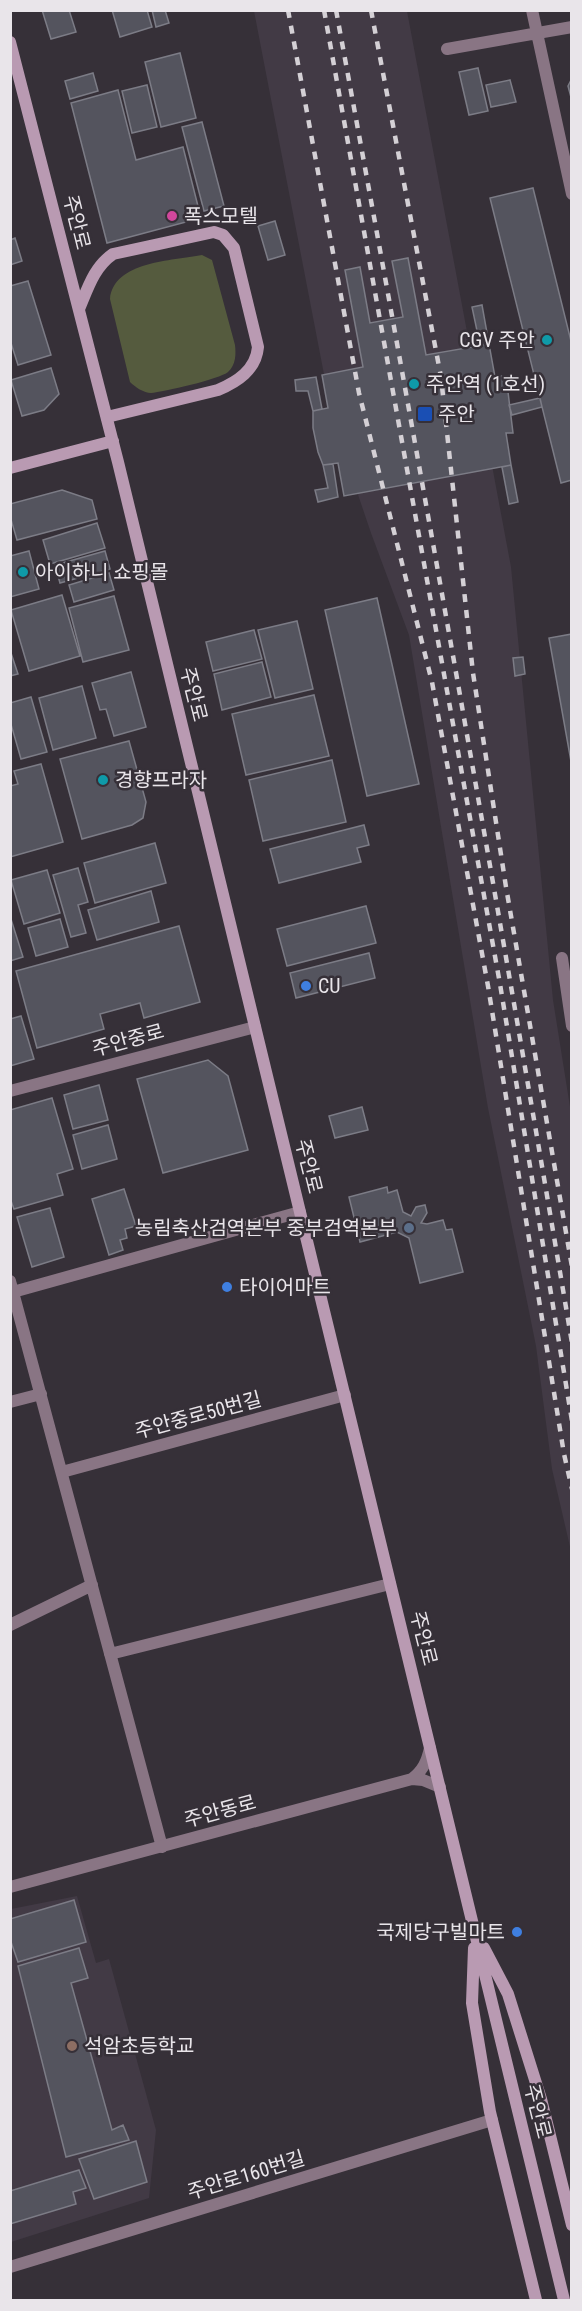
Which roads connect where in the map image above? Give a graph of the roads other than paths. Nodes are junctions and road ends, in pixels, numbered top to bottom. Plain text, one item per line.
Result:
1 (532, 10) edge
2 (572, 27) edge
3 (537, 33) junction
4 (10, 42) edge
5 (447, 49) dead end
6 (572, 194) edge
7 (79, 309) junction
8 (107, 417) junction
9 (113, 441) junction
10 (10, 468) edge
11 (562, 958) dead end
12 (572, 1026) edge
13 (255, 1027) junction
14 (10, 1090) edge
15 (300, 1212) junction
16 (12, 1286) edge
17 (41, 1394) junction
18 (345, 1395) junction
19 (10, 1402) edge
20 (62, 1472) junction
21 (390, 1584) junction
22 (92, 1585) junction
23 (10, 1625) edge
24 (110, 1654) junction
25 (430, 1748) junction
26 (412, 1779) junction
27 (440, 1787) junction
28 (162, 1847) junction
29 (10, 1887) edge
30 (475, 1932) junction
31 (492, 2120) junction
32 (572, 2225) edge
33 (10, 2267) edge
34 (536, 2301) edge
35 (564, 2301) edge

1 - 3 street
2 - 3 street
3 - 5 street
3 - 6 street
4 - 7 main road, 주안로
7 - 8 main road, 주안로
7 - 8 main road
8 - 9 main road, 주안로
9 - 10 main road
9 - 13 main road, 주안로
11 - 12 street
13 - 14 street, 주안중로
13 - 15 main road, 주안로
15 - 16 street
15 - 18 main road, 주안로
16 - 17 street
17 - 19 street
17 - 20 street
18 - 20 street, 주안중로50번길
18 - 21 main road, 주안로
20 - 22 street
21 - 24 street
21 - 25 main road, 주안로
22 - 23 street
22 - 24 street
24 - 28 street
25 - 26 street
25 - 27 main road, 주안로
26 - 27 street
26 - 28 street, 주안동로
27 - 30 main road, 주안로
28 - 29 street, 주안동로
30 - 31 main road
30 - 32 main road
30 - 35 main road, 주안로
31 - 33 street, 주안로160번길
31 - 34 main road

